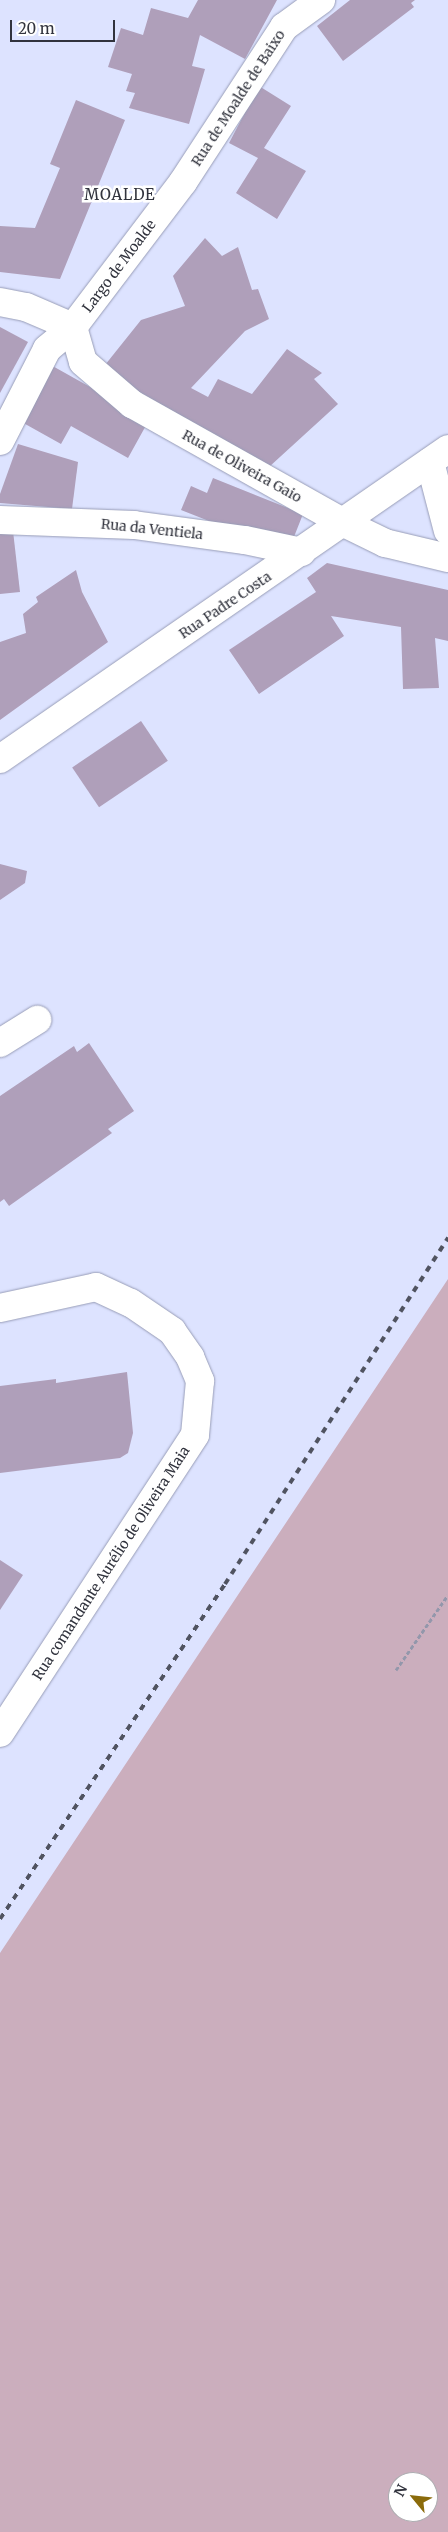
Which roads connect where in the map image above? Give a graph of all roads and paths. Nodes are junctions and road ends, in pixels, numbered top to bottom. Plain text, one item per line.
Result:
1 (321, 0) edge
2 (184, 182) joint
3 (0, 302) edge
4 (72, 327) junction
5 (0, 441) edge
6 (439, 455) edge
7 (0, 520) edge
8 (344, 523) junction
9 (448, 531) edge
10 (302, 552) junction
11 (448, 558) edge
12 (0, 759) edge
13 (37, 1020) dead end
14 (0, 1043) edge
15 (0, 1308) edge
16 (448, 1595) edge
17 (396, 1670) dead end
18 (0, 1733) edge

1 - 2 street, Rua de Moalde de Baixo
2 - 4 street, Largo de Moalde
3 - 4 street
4 - 5 street, Largo de Moalde
4 - 8 street, Rua de Oliveira Gaio
6 - 8 street, Rua Padre Costa
6 - 9 street
7 - 10 street, Rua da Ventiela
8 - 10 street, Rua Padre Costa
8 - 11 street, Rua de Oliveira Gaio
10 - 12 street, Rua Padre Costa
13 - 14 street
15 - 18 street, Rua comandante Aurélio de Oliveira Maia
16 - 17 path

